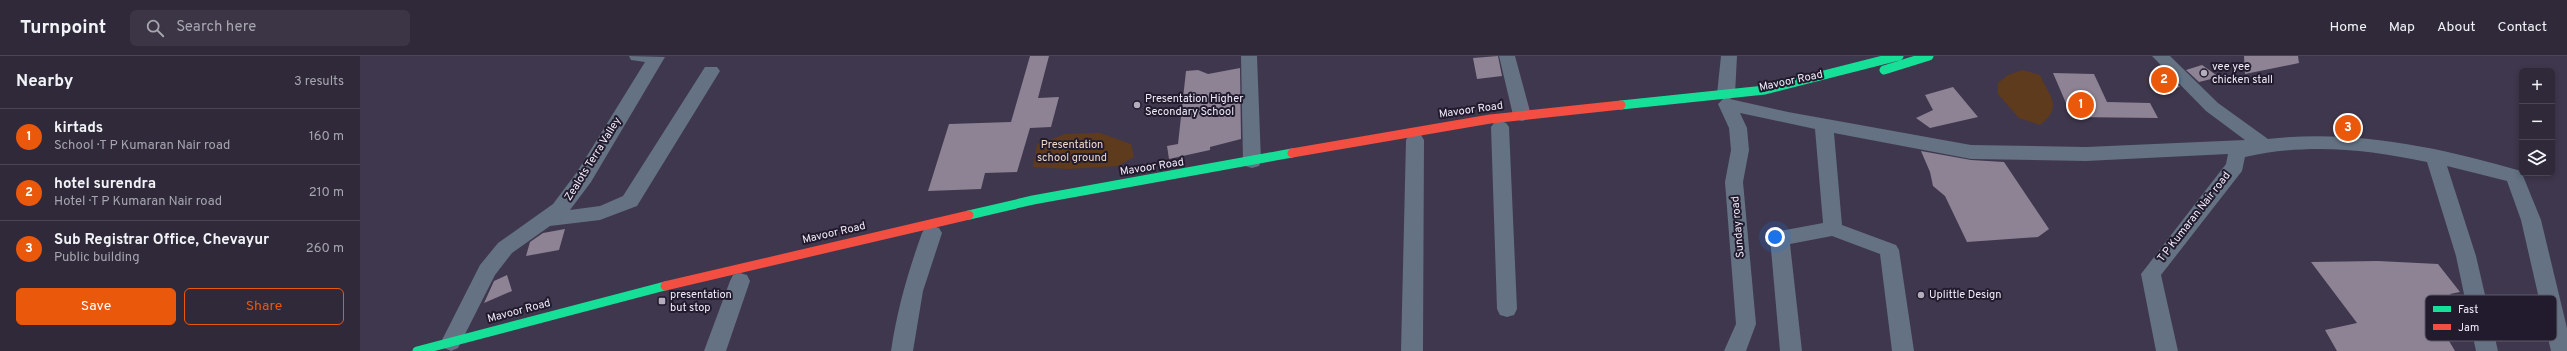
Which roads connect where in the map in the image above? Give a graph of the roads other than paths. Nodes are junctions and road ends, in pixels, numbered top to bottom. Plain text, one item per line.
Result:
1 (637, 56) edge
2 (1249, 56) edge
3 (1508, 56) edge
4 (1729, 56) edge
5 (1899, 56) edge
6 (1929, 56) edge
7 (2160, 56) edge
8 (711, 71) dead end
9 (1872, 73) dead end
10 (1794, 93) dead end
11 (1721, 102) junction
12 (1522, 115) junction
13 (1824, 124) junction
14 (1500, 127) junction
15 (1415, 140) junction
16 (2265, 146) junction
17 (2435, 157) junction
18 (1255, 168) junction
19 (1128, 193) dead end
20 (1067, 204) dead end
21 (1029, 211) dead end
22 (546, 219) junction
23 (1833, 229) junction
24 (932, 233) junction
25 (886, 245) dead end
26 (738, 282) dead end
27 (2475, 295) edge
28 (2549, 295) edge
29 (624, 307) dead end
30 (1507, 309) dead end
31 (2557, 330) edge
32 (2485, 341) edge
33 (453, 346) edge
34 (417, 351) edge
35 (715, 351) edge
36 (902, 351) edge
37 (1412, 351) edge
38 (1735, 351) edge
39 (1791, 351) edge
40 (1903, 351) edge
41 (2167, 351) edge
42 (2487, 351) edge
43 (2562, 351) edge

1 - 22 street, Zealots Terra Valley
2 - 18 street
3 - 12 street
4 - 11 street
5 - 11 main road, Mavoor Road
6 - 9 main road
7 - 16 street
8 - 22 street
10 - 11 main road, Mavoor Road
11 - 12 main road, Mavoor Road
11 - 13 street
11 - 14 main road, Mavoor Road
11 - 38 street, Sunday road
12 - 18 main road, Mavoor Road
13 - 16 street
13 - 23 street
14 - 15 main road, Mavoor Road
14 - 30 street
15 - 18 main road, Mavoor Road
15 - 37 street
16 - 17 street
16 - 41 street, T P Kumaran Nair road
17 - 27 street
17 - 28 street
18 - 33 main road, Mavoor Road
19 - 20 main road, Mavoor Road
21 - 24 main road
22 - 33 street, Zealots Terra Valley
23 - 39 street
23 - 40 street
24 - 25 main road
24 - 36 street
26 - 35 street
29 - 33 main road, Mavoor Road
31 - 43 street
32 - 42 street
33 - 34 main road, Mavoor Road

